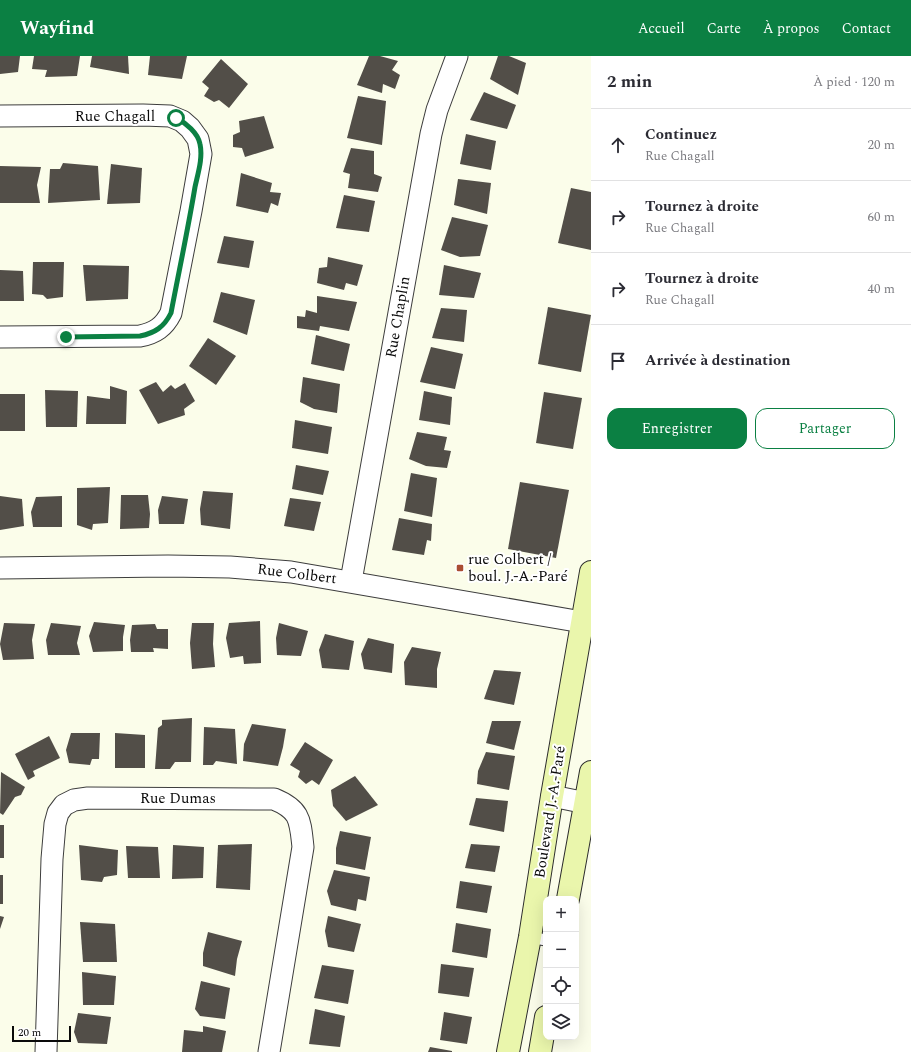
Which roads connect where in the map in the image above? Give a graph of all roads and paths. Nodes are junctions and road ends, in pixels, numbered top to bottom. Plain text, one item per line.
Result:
1 (457, 56) edge
2 (0, 116) edge
3 (0, 337) edge
4 (0, 568) edge
5 (591, 572) edge
6 (351, 581) junction
7 (587, 622) edge
8 (591, 772) edge
9 (552, 796) junction
10 (589, 803) edge
11 (569, 896) edge
12 (538, 938) edge
13 (543, 1034) edge
14 (46, 1052) edge
15 (269, 1052) edge
16 (508, 1052) edge
17 (540, 1052) edge

1 - 6 street, Rue Chaplin
2 - 3 street, Rue Chagall
4 - 6 street, Rue Colbert
5 - 7 street, Boulevard J.-A.-Paré
6 - 7 street, Rue Colbert
7 - 9 street, Boulevard J.-A.-Paré
8 - 10 street, Boulevard J.-A.-Paré
9 - 10 street
9 - 12 street, Boulevard J.-A.-Paré
10 - 11 street, Boulevard J.-A.-Paré
12 - 16 street, Boulevard J.-A.-Paré
13 - 17 street
14 - 15 street, Rue Dumas

